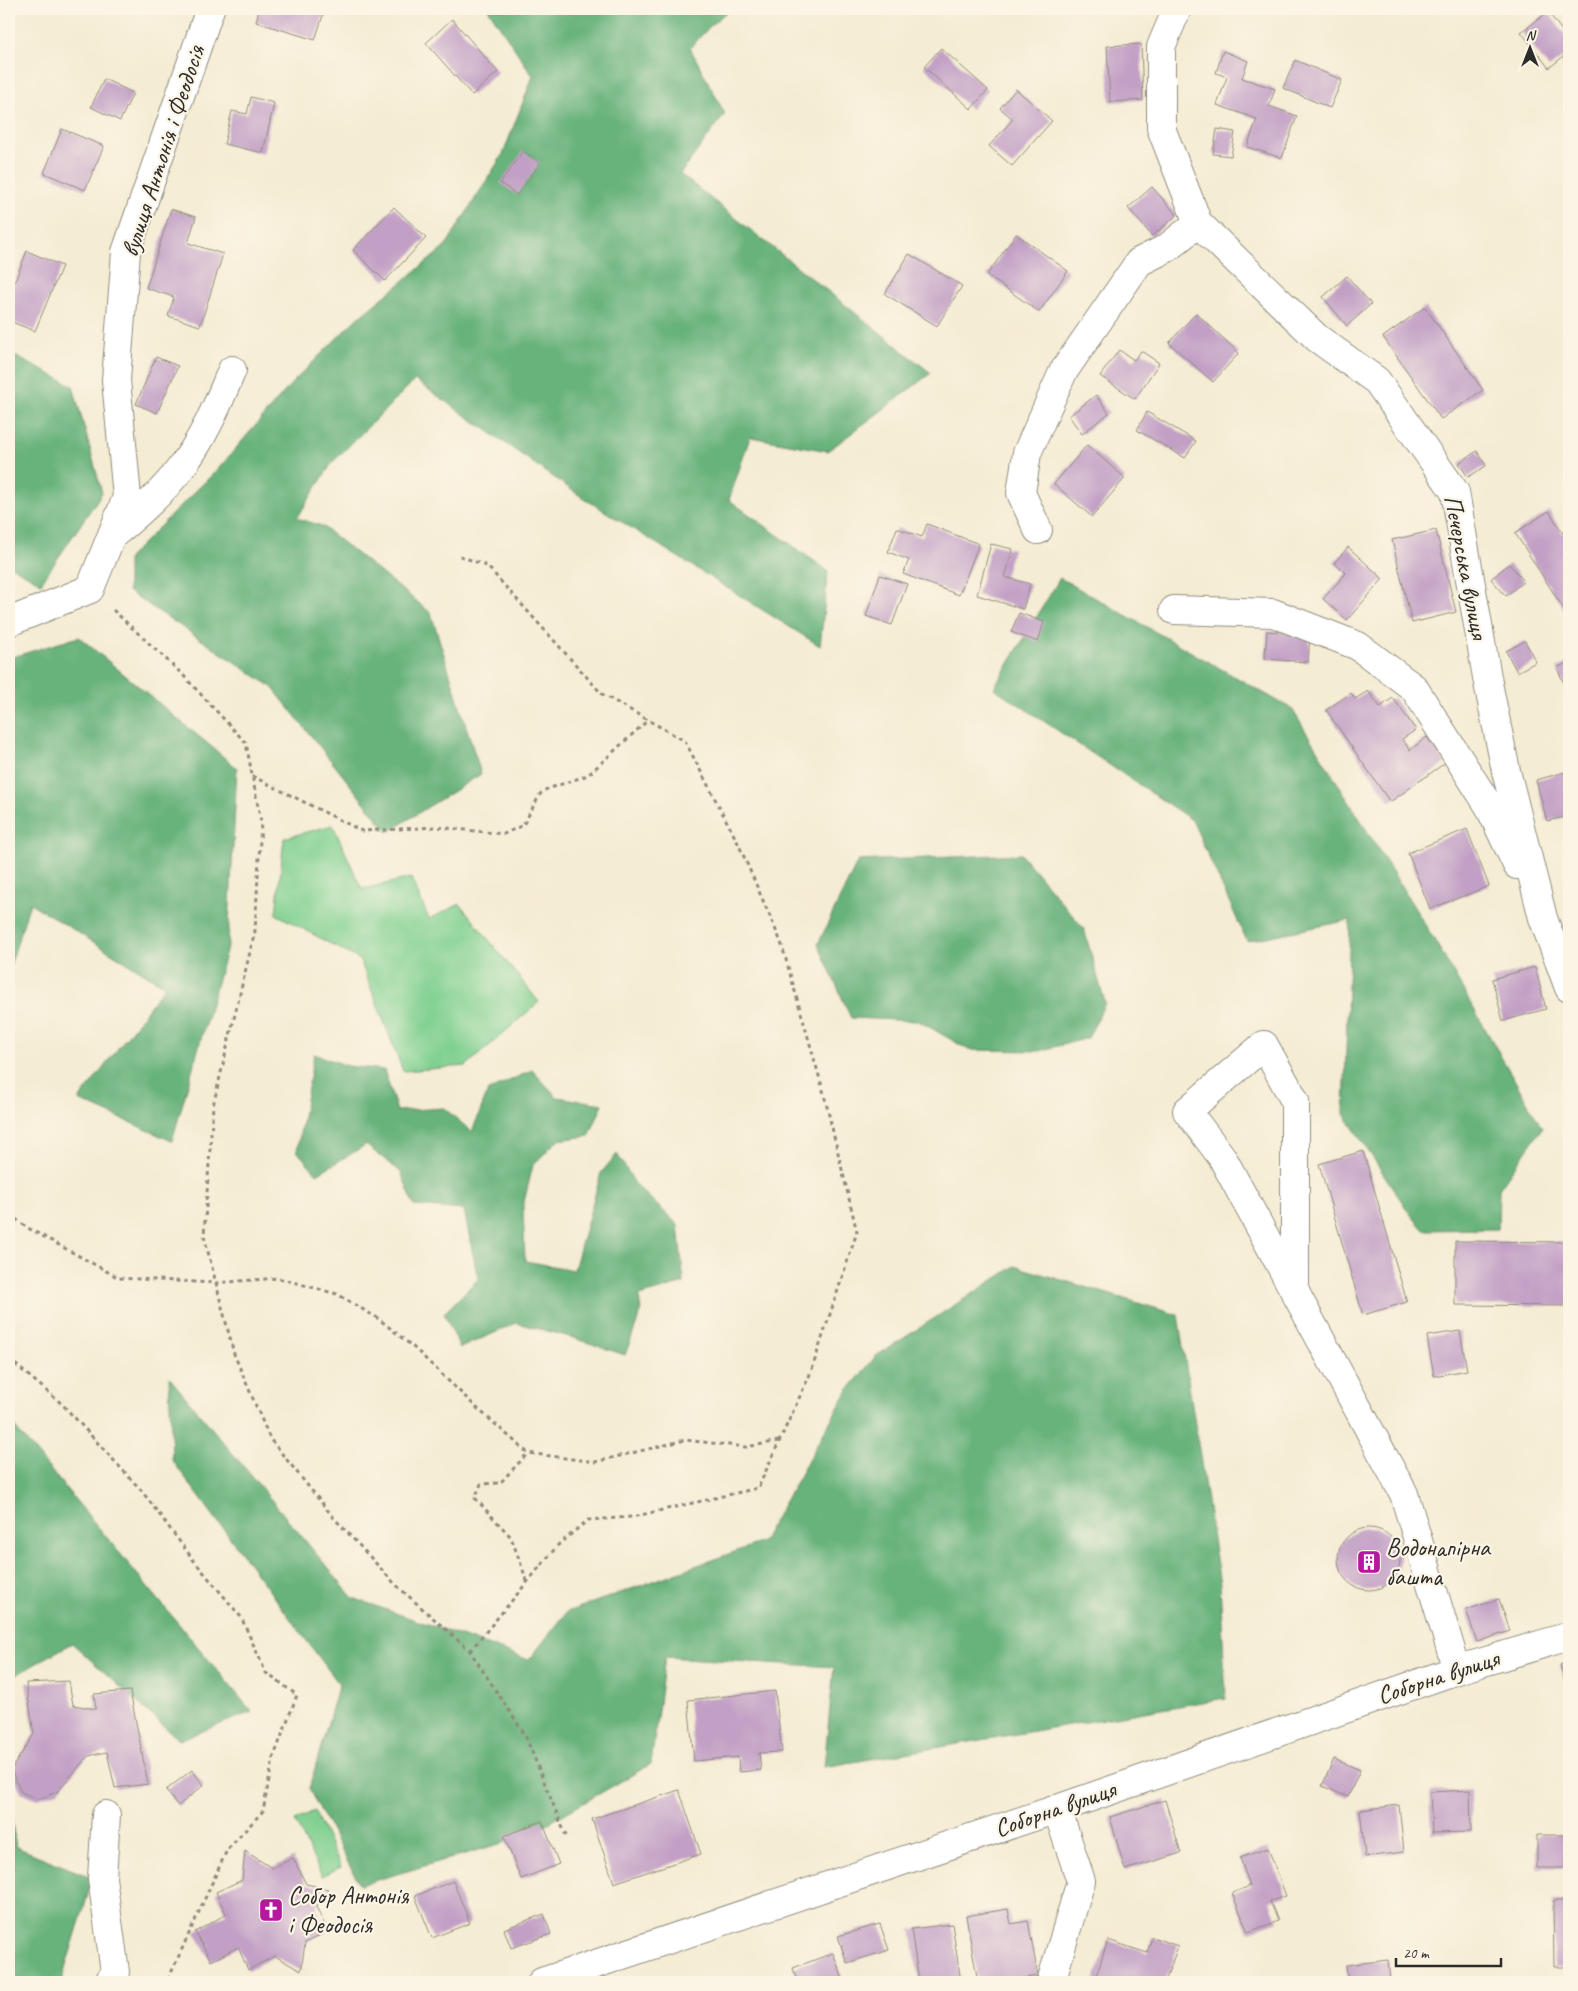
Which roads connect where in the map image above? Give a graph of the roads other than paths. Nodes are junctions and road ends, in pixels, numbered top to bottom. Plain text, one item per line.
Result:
1 (210, 9) edge
2 (1177, 9) edge
3 (1198, 223) junction
4 (232, 370) dead end
5 (1038, 530) dead end
6 (111, 537) junction
7 (1174, 610) dead end
8 (9, 622) edge
9 (1543, 918) junction
10 (1569, 988) edge
11 (1295, 1292) junction
12 (1569, 1636) edge
13 (1456, 1670) junction
14 (1057, 1809) junction
15 (106, 1816) dead end
16 (110, 1982) edge
17 (542, 1982) edge
18 (1051, 1982) edge

1 - 6 street, вулиця Антонія і Феодосія
2 - 3 street, Печерська вулиця
3 - 5 street
3 - 9 street, Печерська вулиця
4 - 6 street
6 - 8 street, вулиця Антонія і Феодосія
7 - 9 street
9 - 10 street, Печерська вулиця
11 - 11 street
11 - 13 street
12 - 13 street, Соборна вулиця
13 - 14 street, Соборна вулиця
14 - 17 street, Соборна вулиця
14 - 18 street
15 - 16 street

